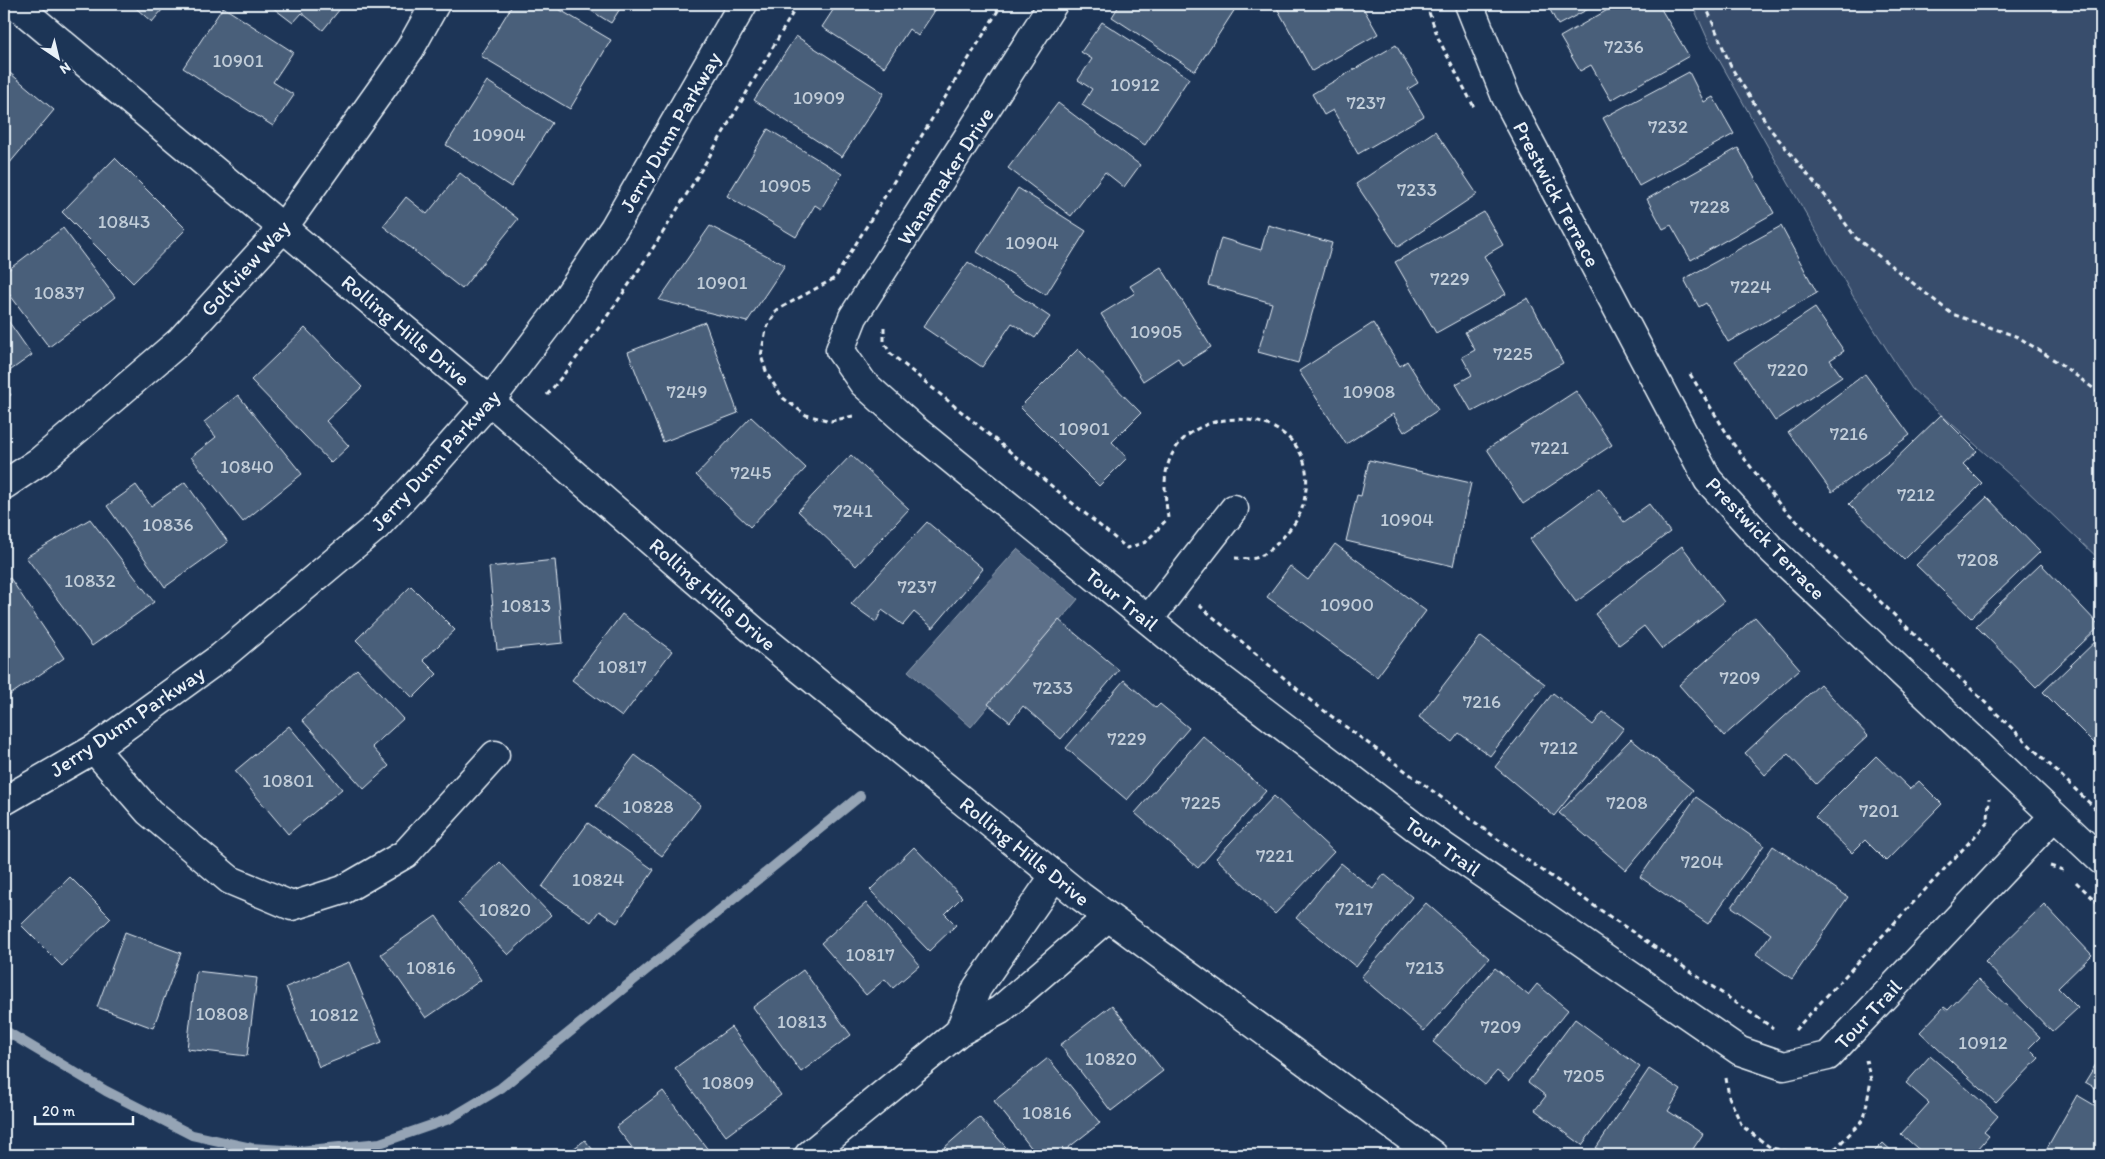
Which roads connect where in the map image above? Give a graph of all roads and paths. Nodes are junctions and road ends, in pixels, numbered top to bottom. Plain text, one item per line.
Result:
1 (15, 4) edge
2 (435, 4) edge
3 (743, 4) edge
4 (798, 4) edge
5 (1053, 4) edge
6 (1468, 4) edge
7 (1705, 4) edge
8 (283, 228) junction
9 (884, 325) dead end
10 (840, 350) joint
11 (1688, 372) dead end
12 (2101, 394) edge
13 (547, 395) dead end
14 (490, 401) junction
15 (4, 485) edge
16 (1234, 509) dead end
17 (1136, 546) dead end
18 (1197, 598) dead end
19 (1148, 620) junction
20 (94, 749) junction
21 (495, 755) dead end
22 (4, 801) edge
23 (1990, 810) dead end
24 (2101, 814) edge
25 (2054, 816) junction
26 (2101, 860) edge
27 (2041, 867) dead end
28 (2067, 874) dead end
29 (1055, 875) junction
30 (2074, 880) dead end
31 (2101, 906) edge
32 (1108, 917) junction
33 (1788, 1031) dead end
34 (960, 1032) junction
35 (1781, 1033) dead end
36 (1866, 1057) dead end
37 (809, 1155) edge
38 (1432, 1155) edge
39 (1808, 1155) edge

1 - 8 street, Rolling Hills Drive
2 - 8 street, Golfview Way
3 - 14 street, Jerry Dunn Parkway
4 - 13 path
5 - 10 street, Wanamaker Drive
6 - 25 street, Prestwick Terrace
7 - 12 path
8 - 14 street, Rolling Hills Drive
8 - 15 street, Golfview Way
9 - 17 path
10 - 19 street, Tour Trail
11 - 24 path
14 - 20 street, Jerry Dunn Parkway
14 - 29 street, Rolling Hills Drive
16 - 19 street
18 - 35 path
19 - 25 street, Tour Trail
20 - 21 street
20 - 22 street, Jerry Dunn Parkway
23 - 33 path
25 - 26 street, Prestwick Terrace
27 - 28 path
29 - 32 street, Rolling Hills Drive
29 - 34 street
30 - 31 path
32 - 34 street
32 - 38 street, Rolling Hills Drive
34 - 37 street
36 - 39 path

